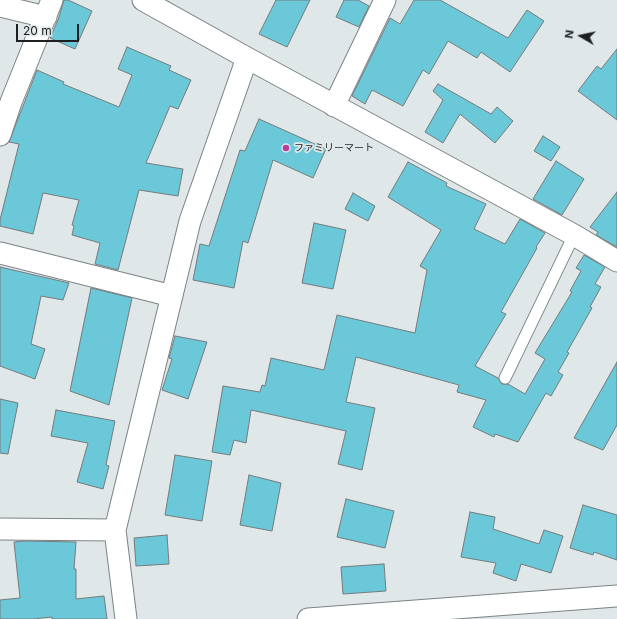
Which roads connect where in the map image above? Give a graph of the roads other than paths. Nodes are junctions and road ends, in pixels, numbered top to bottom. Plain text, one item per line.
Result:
1 (143, 0) edge
2 (385, 0) edge
3 (0, 6) edge
4 (49, 8) edge
5 (246, 58) junction
6 (334, 106) junction
7 (0, 134) edge
8 (574, 235) junction
9 (0, 253) edge
10 (617, 261) edge
11 (172, 296) junction
12 (505, 378) dead end
13 (0, 529) edge
14 (115, 530) junction
15 (617, 596) edge
16 (126, 619) edge
17 (308, 619) edge

1 - 5 street
2 - 6 street
3 - 4 street
4 - 7 street
5 - 6 street
5 - 11 street
6 - 8 street
8 - 10 street
8 - 12 lane
9 - 11 street
11 - 14 street
13 - 14 street
14 - 16 street
15 - 17 street

